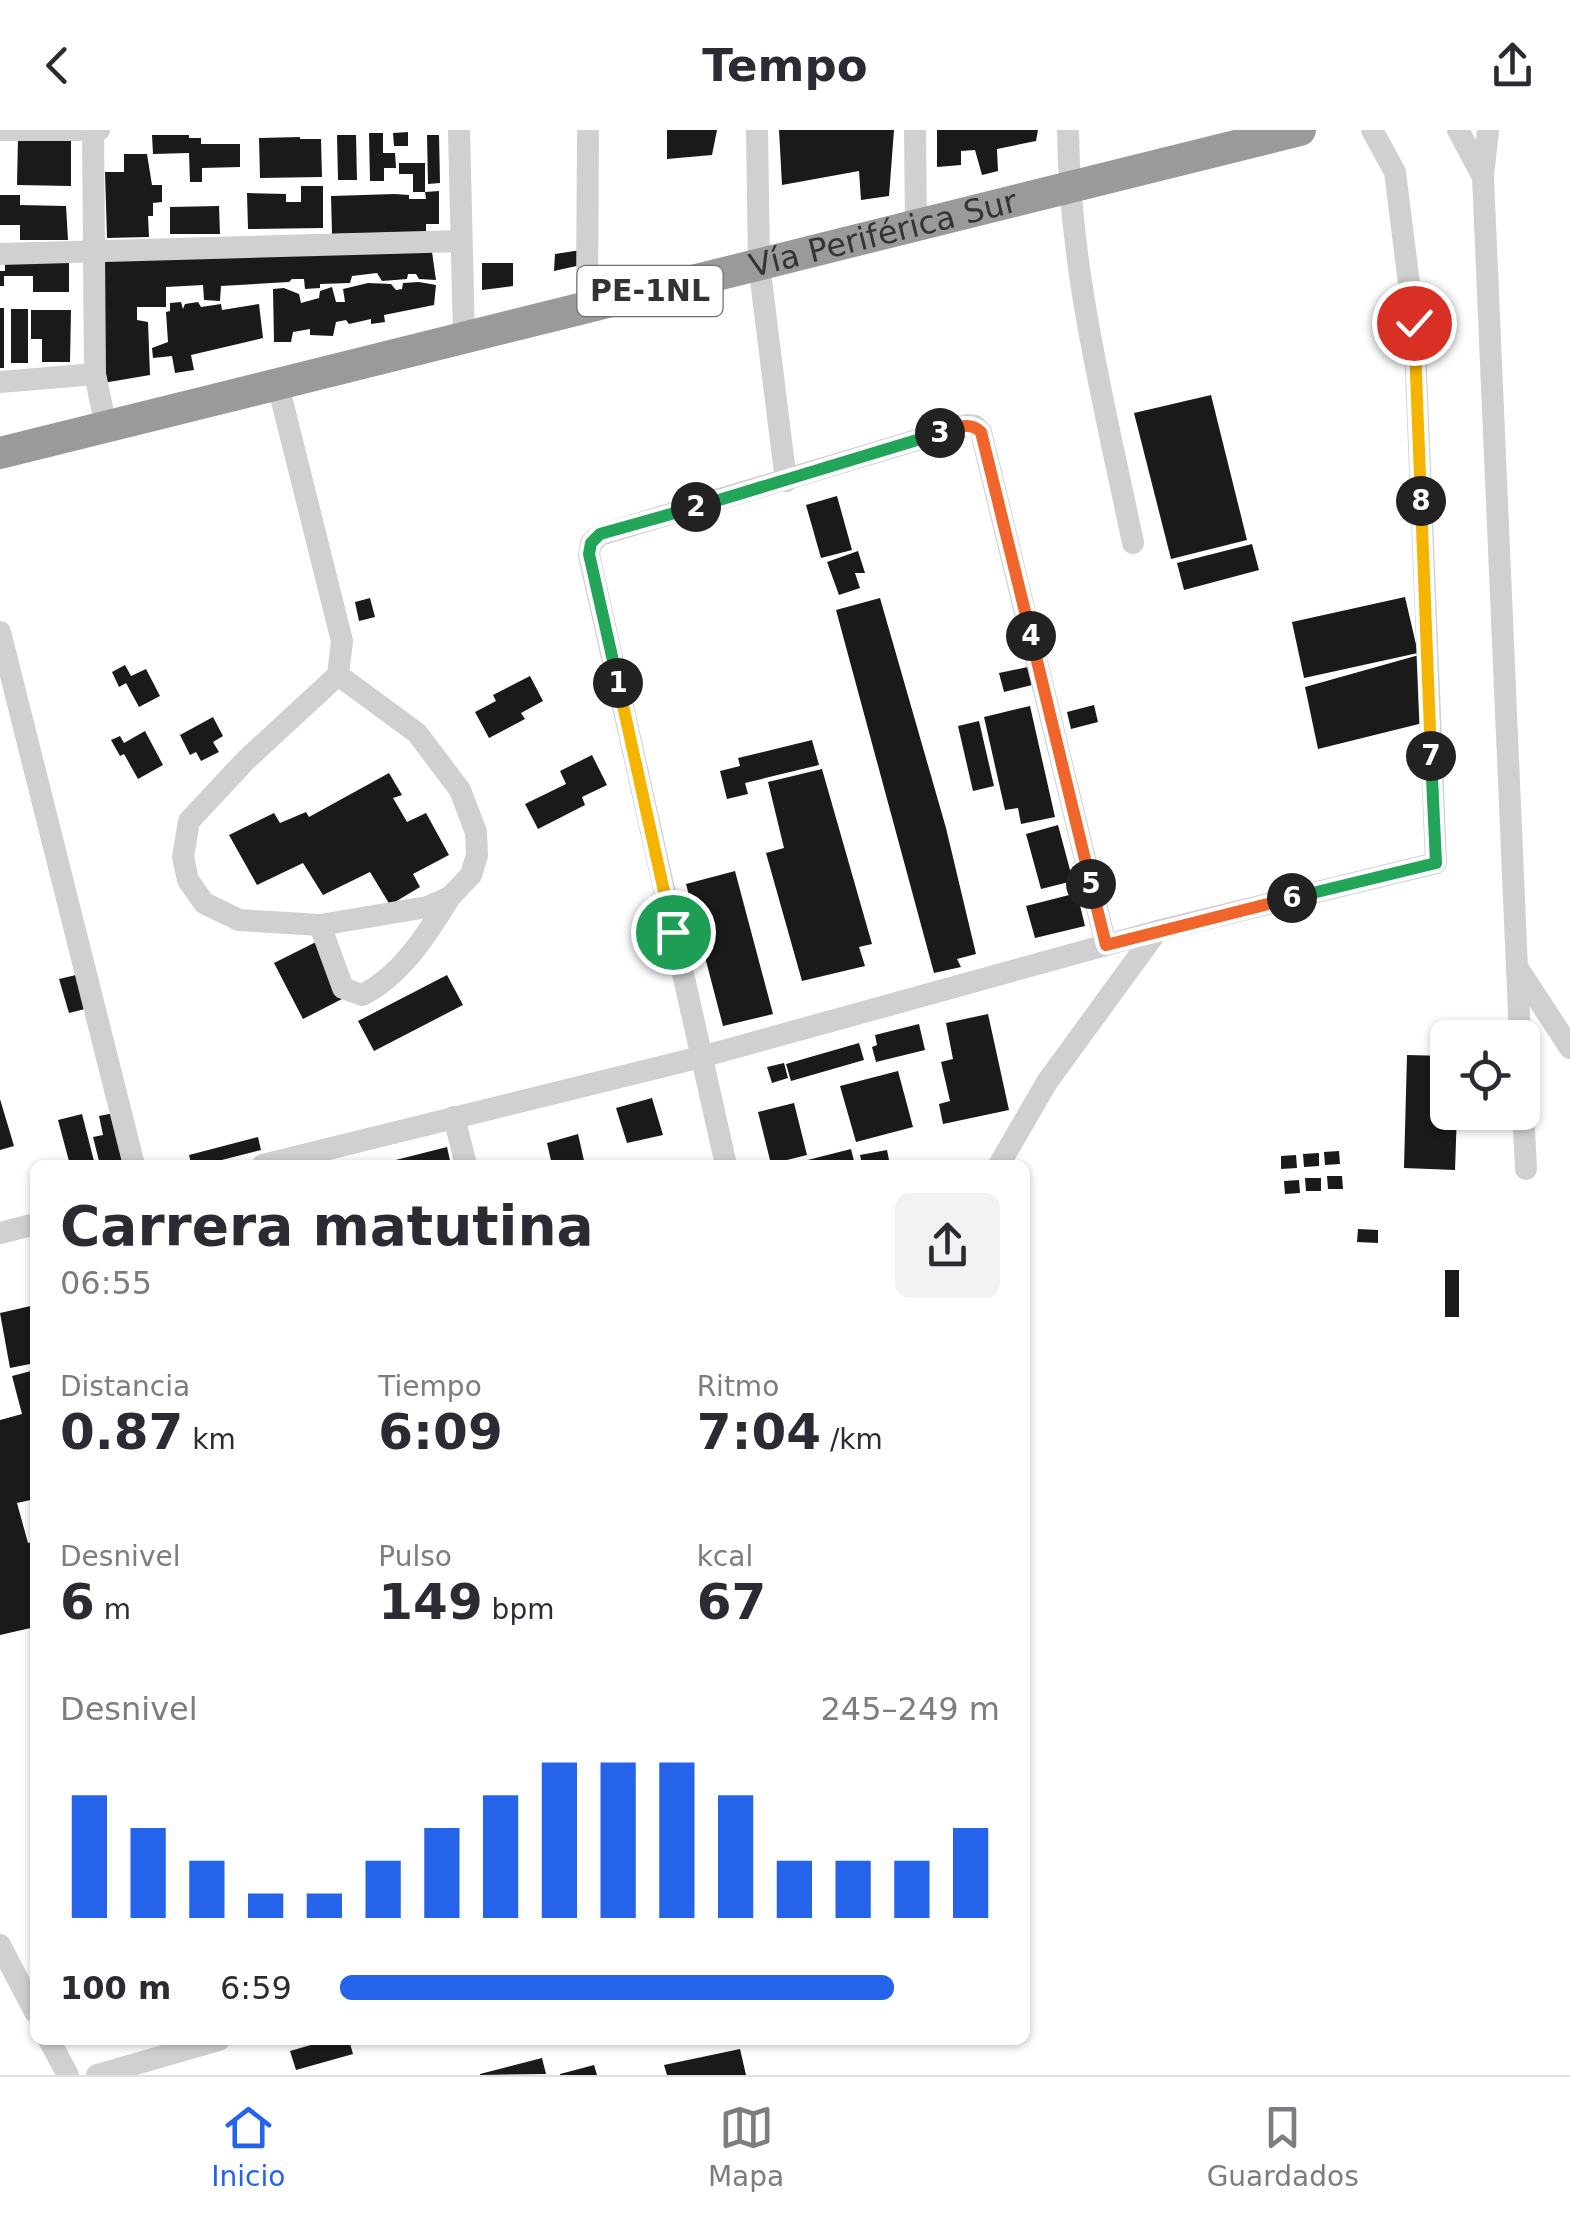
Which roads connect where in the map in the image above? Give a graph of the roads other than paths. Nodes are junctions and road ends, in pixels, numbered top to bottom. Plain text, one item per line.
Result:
1 (0, 130) edge
2 (96, 130) edge
3 (459, 130) edge
4 (588, 130) edge
5 (757, 130) edge
6 (915, 130) edge
7 (1068, 130) edge
8 (1300, 130) edge
9 (1372, 130) edge
10 (1458, 130) edge
11 (1488, 130) edge
12 (1222, 140) edge
13 (1483, 177) junction
14 (1068, 187) junction
15 (916, 226) junction
16 (461, 241) junction
17 (95, 253) junction
18 (0, 254) edge
19 (759, 264) junction
20 (587, 307) junction
21 (464, 337) junction
22 (94, 374) junction
23 (0, 382) edge
24 (278, 385) junction
25 (106, 427) junction
26 (0, 454) edge
27 (786, 481) junction
28 (1132, 543) dead end
29 (0, 633) edge
30 (338, 675) junction
31 (450, 897) junction
32 (320, 924) junction
33 (1157, 931) junction
34 (1106, 945) junction
35 (1517, 967) junction
36 (1519, 1020) edge
37 (1570, 1048) edge
38 (702, 1058) junction
39 (454, 1117) junction
40 (1524, 1130) edge
41 (133, 1160) edge
42 (283, 1160) edge
43 (465, 1160) edge
44 (725, 1160) edge
45 (1003, 1160) edge
46 (1526, 1169) dead end
47 (30, 1225) edge
48 (0, 1233) edge
49 (0, 1944) edge
50 (30, 2002) edge
51 (53, 2045) edge
52 (202, 2045) edge
53 (68, 2075) edge
54 (97, 2075) edge

1 - 2 street
2 - 17 street
3 - 16 street
4 - 20 street
5 - 19 street
6 - 15 street
7 - 14 street
8 - 12 highway, Vía Periférica Sur / PE-1NL
9 - 33 street
10 - 13 street
11 - 13 street
12 - 14 highway, Vía Periférica Sur / PE-1NL
13 - 35 street
14 - 15 highway, Vía Periférica Sur / PE-1NL
14 - 28 street
15 - 19 highway, Vía Periférica Sur / PE-1NL
16 - 17 street
16 - 21 street
17 - 18 street
17 - 22 street
19 - 20 highway, Vía Periférica Sur / PE-1NL
19 - 27 street
20 - 21 highway, Vía Periférica Sur / PE-1NL
21 - 24 highway, Vía Periférica Sur / PE-1NL
22 - 23 street
22 - 25 street
24 - 25 highway, Vía Periférica Sur / PE-1NL
24 - 30 street
25 - 26 highway, Vía Periférica Sur / PE-1NL
27 - 34 street
27 - 38 street
29 - 41 street
30 - 31 street
30 - 32 street
31 - 32 street
31 - 32 street
33 - 34 street
33 - 45 street
34 - 38 street
35 - 36 street
35 - 37 street
38 - 39 street
38 - 44 street
39 - 42 street
39 - 43 street
40 - 46 street
47 - 48 street
49 - 50 street
51 - 53 street
52 - 54 street

